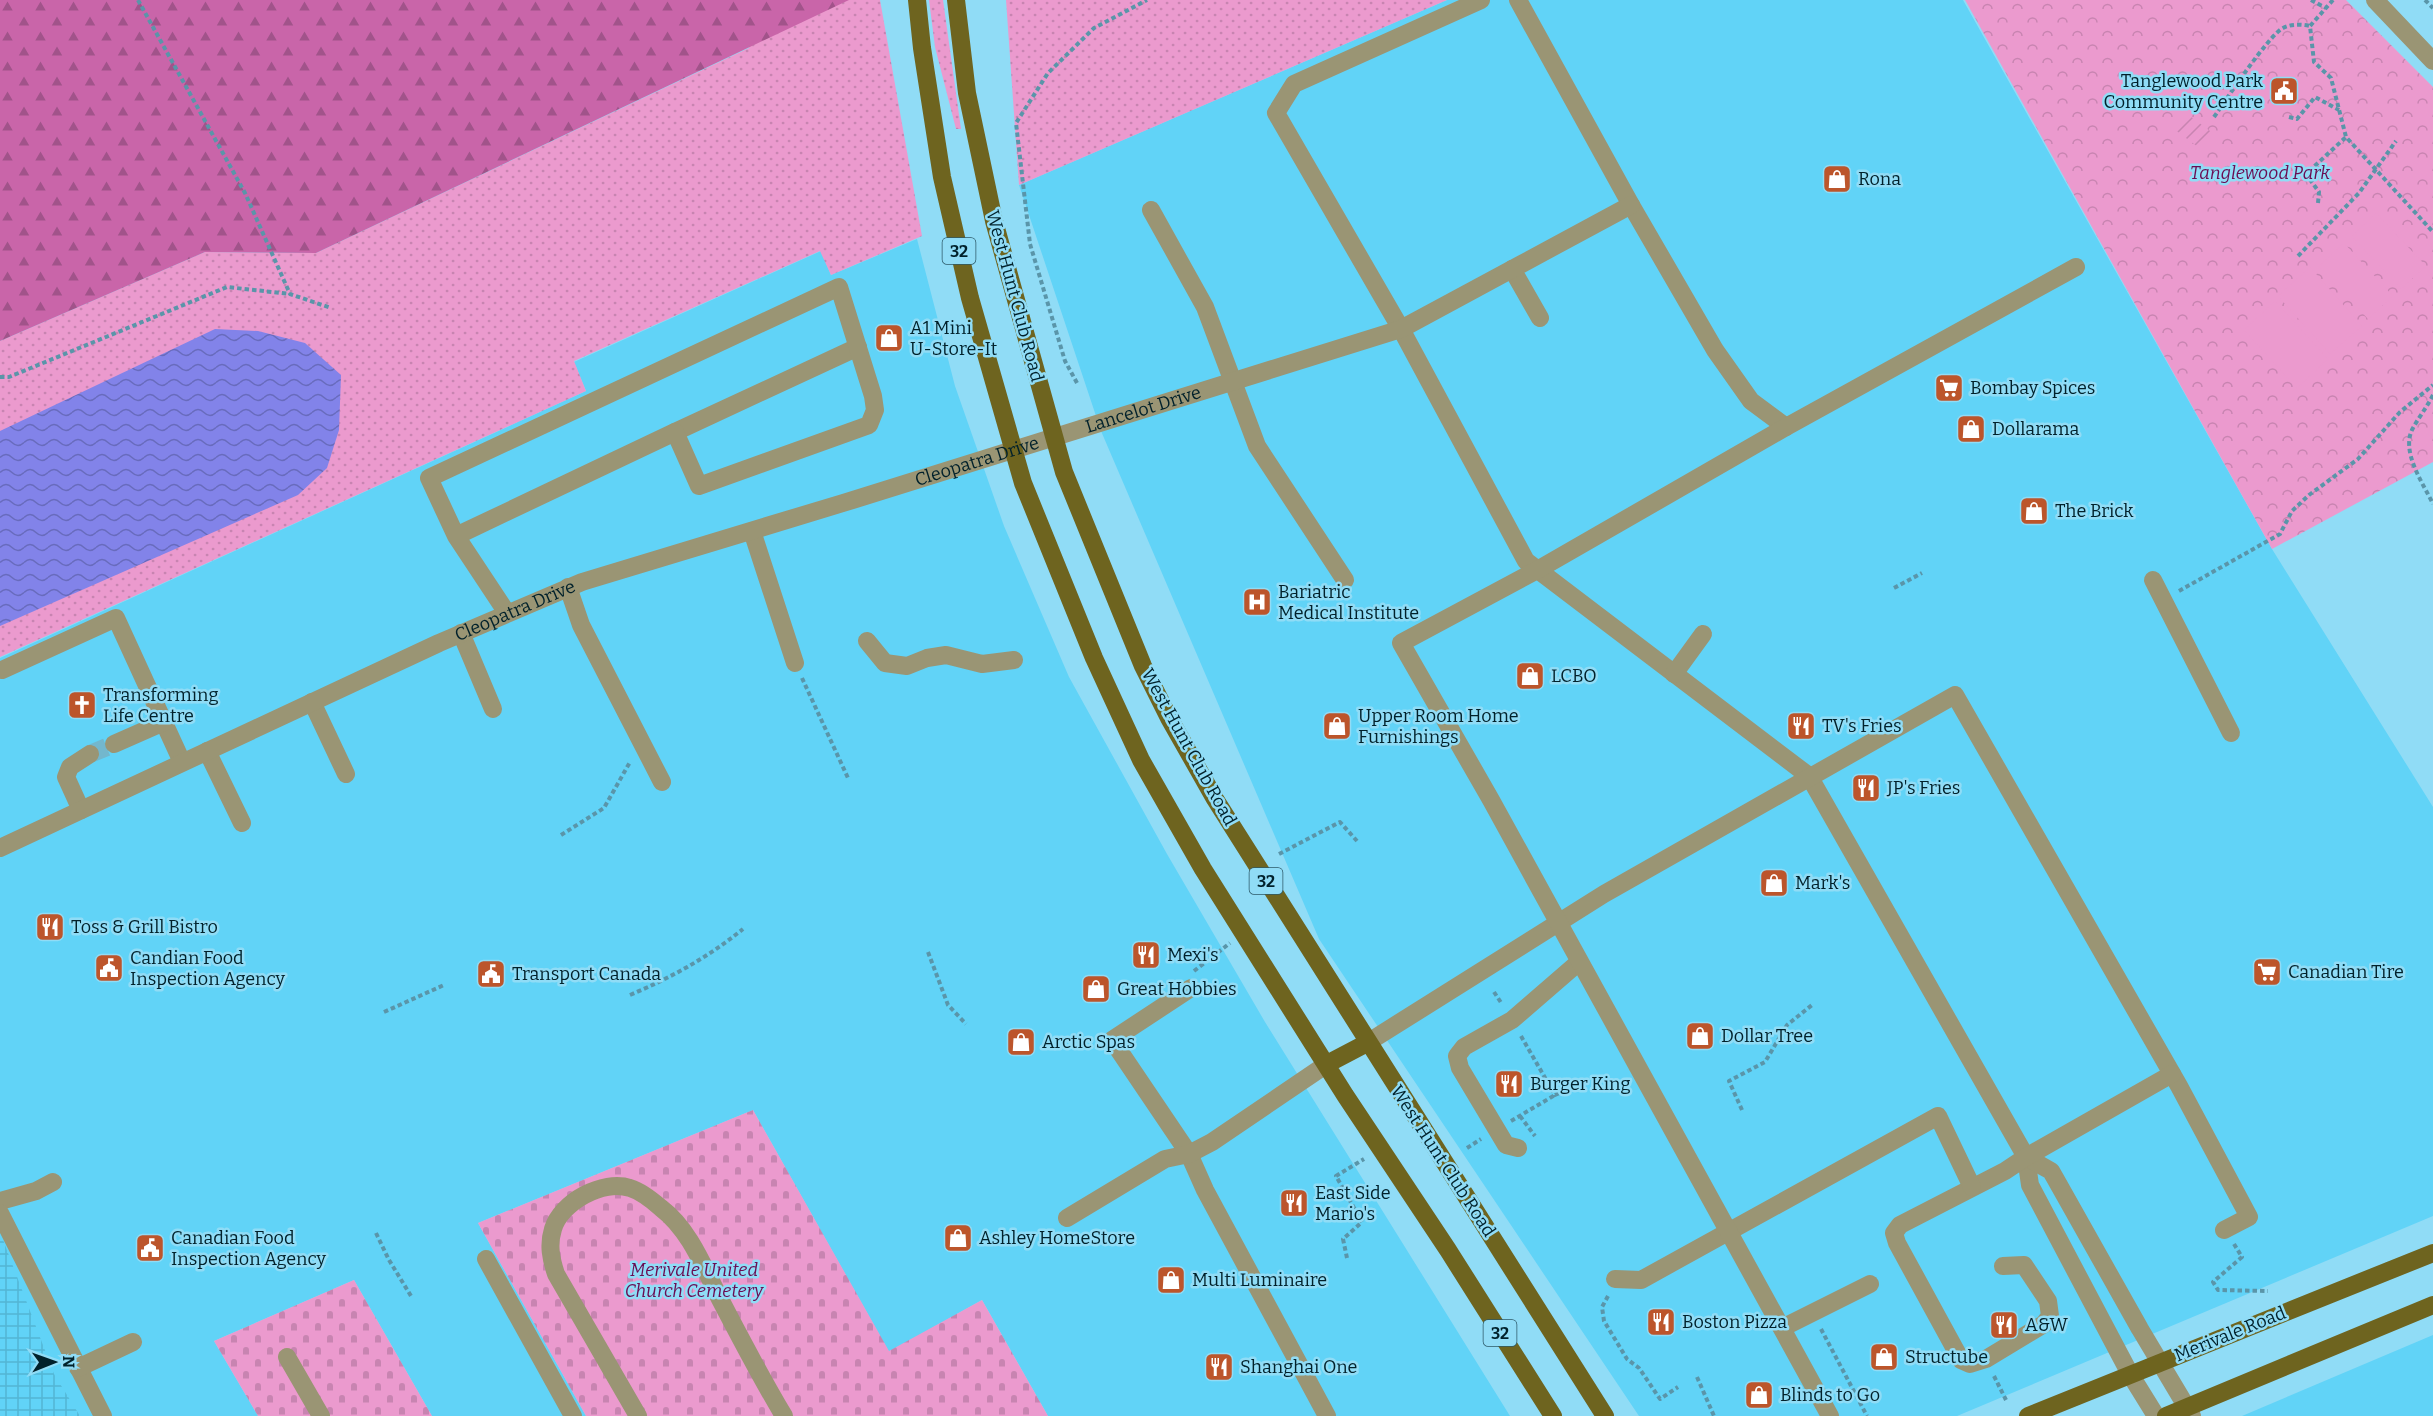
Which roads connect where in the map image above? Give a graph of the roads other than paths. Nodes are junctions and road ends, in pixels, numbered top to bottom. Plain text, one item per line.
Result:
1 (917, 0) edge
2 (956, 0) edge
3 (1481, 0) edge
4 (1518, 0) edge
5 (2375, 0) edge
6 (2433, 61) edge
7 (1631, 205) junction
8 (1151, 210) dead end
9 (2076, 267) dead end
10 (1512, 269) junction
11 (1540, 318) dead end
12 (1401, 329) junction
13 (858, 347) junction
14 (1233, 381) junction
15 (1786, 427) junction
16 (675, 432) junction
17 (1053, 437) junction
18 (1014, 450) junction
19 (752, 531) junction
20 (456, 536) junction
21 (1539, 569) junction
22 (1345, 580) dead end
23 (2153, 580) dead end
24 (568, 587) junction
25 (507, 613) junction
26 (461, 633) junction
27 (1702, 634) dead end
28 (867, 641) dead end
29 (1014, 660) dead end
30 (795, 663) road end
31 (2, 670) dead end
32 (1674, 674) junction
33 (312, 702) junction
34 (493, 709) dead end
35 (164, 722) junction
36 (2231, 733) dead end
37 (114, 744) tunnel mouth
38 (207, 751) junction
39 (90, 753) tunnel mouth
40 (182, 762) junction
41 (346, 774) dead end
42 (1809, 776) junction
43 (662, 782) dead end
44 (81, 810) junction
45 (242, 823) dead end
46 (0, 848) edge
47 (1558, 922) junction
48 (1580, 962) junction
49 (1191, 988) road end
50 (1367, 1042) junction
51 (1327, 1064) junction
52 (2172, 1074) junction
53 (1518, 1148) dead end
54 (1189, 1154) junction
55 (2026, 1156) junction
56 (53, 1182) dead end
57 (1971, 1187) junction
58 (0, 1201) edge
59 (0, 1213) edge
60 (1067, 1218) dead end
61 (2224, 1230) road end
62 (1728, 1231) junction
63 (2433, 1253) edge
64 (486, 1259) dead end
65 (2003, 1266) dead end
66 (1615, 1279) road end
67 (1870, 1284) dead end
68 (2433, 1305) edge
69 (1782, 1328) junction
70 (133, 1342) dead end
71 (287, 1357) dead end
72 (2160, 1361) junction
73 (78, 1368) junction
74 (2130, 1374) junction
75 (2190, 1412) edge
76 (103, 1416) edge
77 (321, 1416) edge
78 (573, 1416) edge
79 (638, 1416) edge
80 (784, 1416) edge
81 (1327, 1416) edge
82 (1552, 1416) edge
83 (1605, 1416) edge
84 (1830, 1416) edge
85 (2028, 1416) edge
86 (2156, 1416) edge
87 (2166, 1416) edge

1 - 18 main road, 32
2 - 17 main road, West Hunt Club Road / 32
3 - 12 street
4 - 7 street
5 - 6 street
7 - 10 street, Lancelot Drive
7 - 15 street
8 - 14 street
9 - 15 street
10 - 11 street
10 - 12 street, Lancelot Drive
12 - 14 street, Lancelot Drive
12 - 21 street
13 - 16 street
13 - 16 street
13 - 20 street
14 - 17 street, Lancelot Drive
14 - 22 street
15 - 21 street
16 - 20 street
17 - 18 street, Cleopatra Drive
17 - 50 main road, West Hunt Club Road / 32
18 - 19 street, Cleopatra Drive
18 - 51 main road, 32
19 - 24 street, Cleopatra Drive
19 - 30 street
20 - 25 street
21 - 32 street
21 - 47 street
23 - 36 street
24 - 25 street, Cleopatra Drive
24 - 43 street
25 - 26 street, Cleopatra Drive
26 - 33 street, Cleopatra Drive
26 - 34 street
27 - 32 street
28 - 29 street
31 - 35 street
32 - 42 street
33 - 38 street, Cleopatra Drive
33 - 41 street
35 - 37 street
35 - 40 street
38 - 40 street, Cleopatra Drive
38 - 45 street
39 - 44 street
40 - 44 street, Cleopatra Drive
42 - 47 street
42 - 52 street
42 - 55 street
44 - 46 street, Cleopatra Drive
47 - 48 street
47 - 50 street
48 - 53 street
48 - 62 street
49 - 54 street
50 - 51 main road
50 - 83 main road, West Hunt Club Road / 32
51 - 54 street
51 - 82 main road, 32
52 - 55 street
52 - 61 street
54 - 60 street
54 - 81 street
55 - 57 street
55 - 72 street
55 - 74 street
56 - 58 street
57 - 62 street
57 - 65 street
59 - 73 street
62 - 66 street
62 - 69 street
63 - 72 main road, Merivale Road
64 - 78 street
67 - 69 street
68 - 75 main road
69 - 84 street
70 - 73 street
71 - 77 street
72 - 74 main road, Merivale Road
72 - 75 street
73 - 76 street
74 - 85 main road, Merivale Road
74 - 86 street
75 - 87 main road
79 - 80 street

